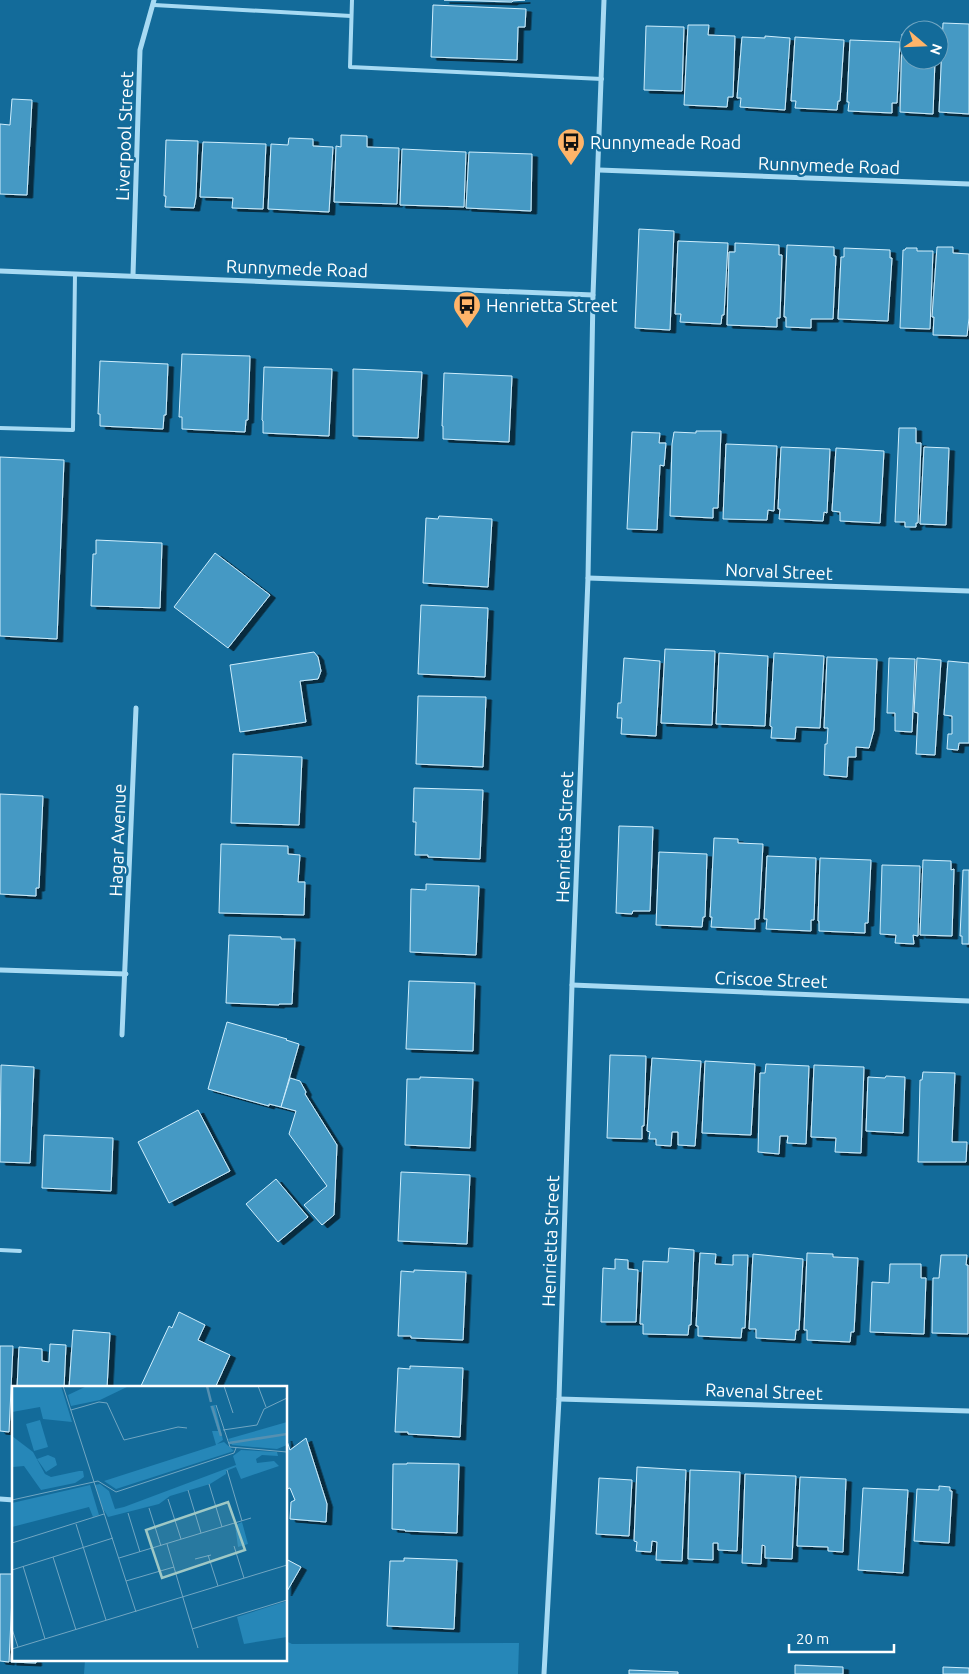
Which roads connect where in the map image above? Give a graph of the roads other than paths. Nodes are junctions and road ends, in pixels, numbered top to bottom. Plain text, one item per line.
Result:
1 (352, 0) edge
2 (604, 0) edge
3 (154, 2) edge
4 (351, 16) junction
5 (602, 79) junction
6 (598, 170) junction
7 (969, 184) edge
8 (0, 271) edge
9 (75, 274) junction
10 (132, 275) junction
11 (593, 294) junction
12 (0, 428) edge
13 (588, 578) junction
14 (969, 591) edge
15 (136, 708) dead end
16 (0, 970) edge
17 (126, 974) junction
18 (572, 985) junction
19 (969, 1001) edge
20 (122, 1035) dead end
21 (0, 1250) edge
22 (20, 1251) dead end
23 (559, 1399) junction
24 (969, 1411) edge
25 (544, 1674) edge

1 - 4 lane
2 - 5 street, Henrietta Street
3 - 4 lane
3 - 10 street, Liverpool Street
4 - 5 lane
5 - 6 street, Henrietta Street
6 - 7 street, Runnymede Road
6 - 11 street, Henrietta Street
8 - 9 street, Runnymede Road
9 - 10 street, Runnymede Road
9 - 12 lane
10 - 11 street, Runnymede Road
11 - 13 street, Henrietta Street
13 - 14 street, Norval Street
13 - 18 street, Henrietta Street
15 - 17 street, Hagar Avenue
16 - 17 street
17 - 20 street, Hagar Avenue
18 - 19 street, Criscoe Street
18 - 23 street, Henrietta Street
21 - 22 lane
23 - 24 street, Ravenal Street
23 - 25 street, Henrietta Street

